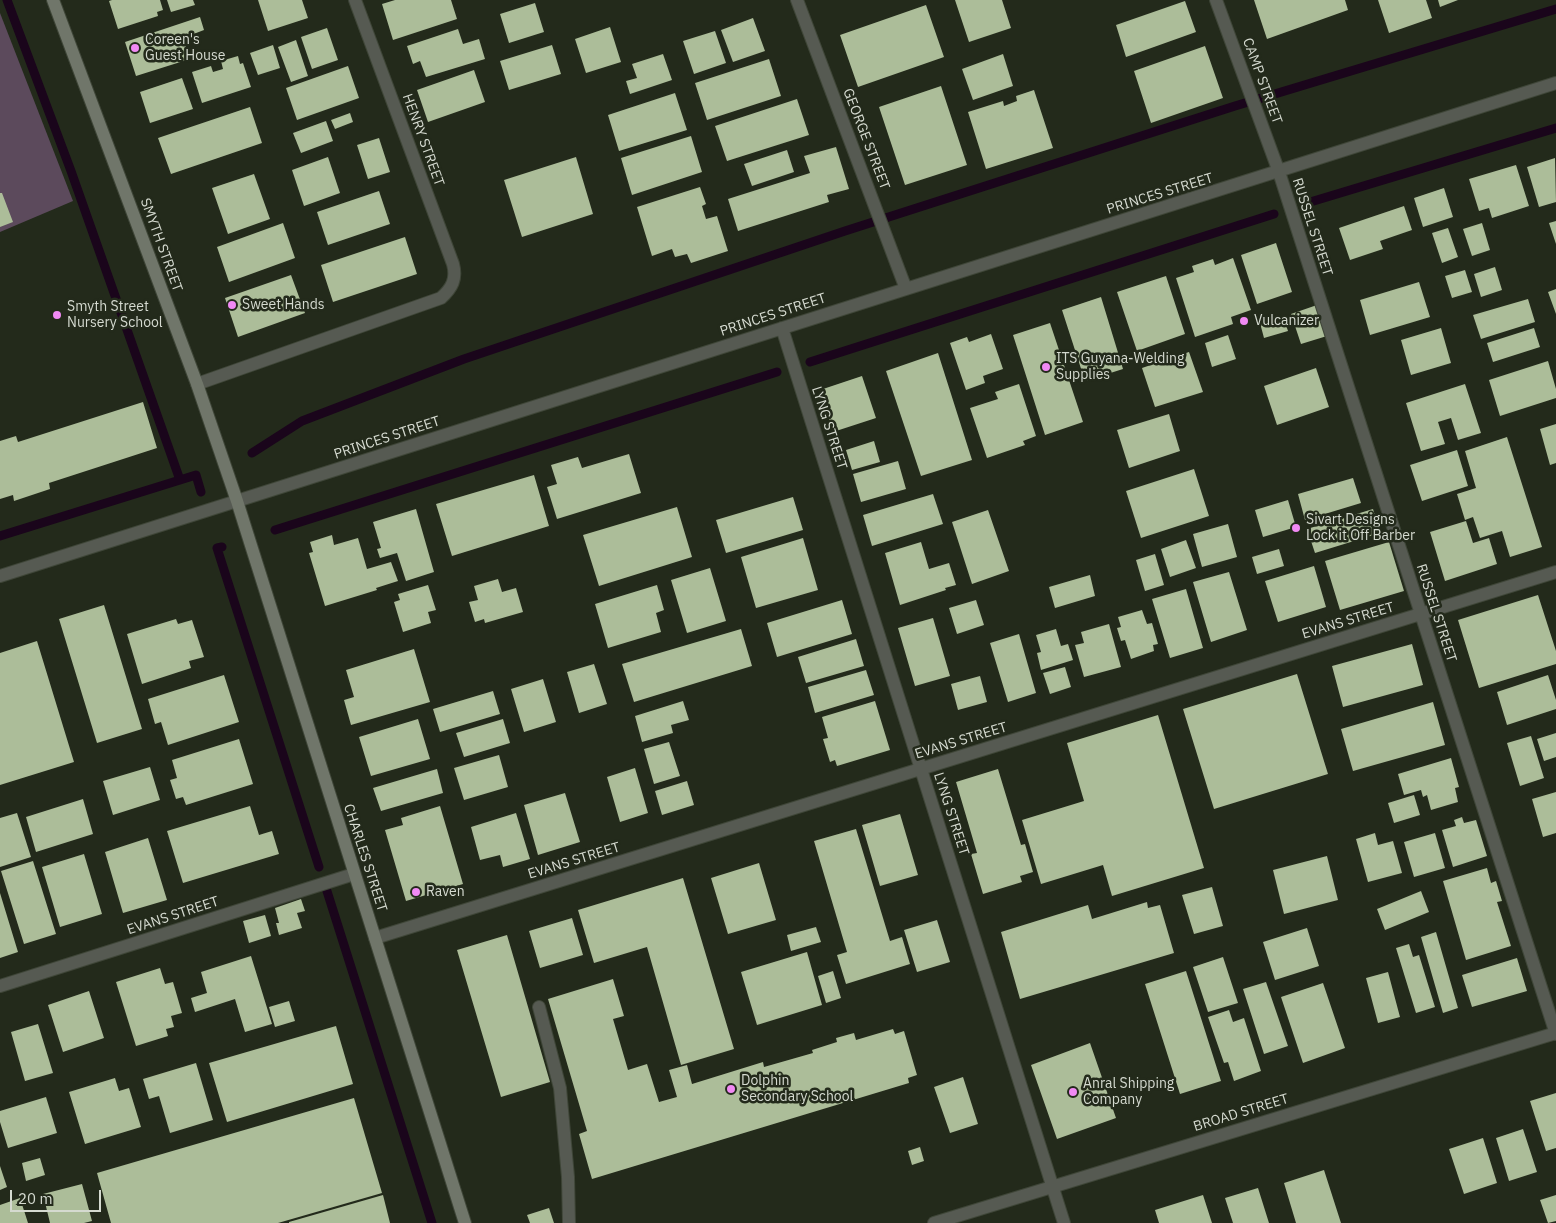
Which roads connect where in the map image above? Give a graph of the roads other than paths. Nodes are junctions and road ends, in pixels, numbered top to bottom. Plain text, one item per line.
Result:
1 (53, 0) edge
2 (356, 0) edge
3 (797, 0) edge
4 (1216, 0) edge
5 (1556, 83) edge
6 (1279, 172) junction
7 (906, 289) junction
8 (782, 328) junction
9 (197, 384) junction
10 (237, 501) junction
11 (1556, 572) edge
12 (0, 576) edge
13 (1421, 614) junction
14 (921, 769) junction
15 (354, 874) junction
16 (375, 938) junction
17 (0, 986) edge
18 (539, 1007) dead end
19 (1556, 1033) edge
20 (1053, 1186) junction
21 (465, 1223) edge
22 (569, 1223) edge
23 (934, 1223) edge
24 (1064, 1223) edge

1 - 9 main road, SMYTH STREET
2 - 9 street, HENRY STREET
3 - 7 street, GEORGE STREET
4 - 6 street, CAMP STREET
5 - 6 street, PRINCES STREET
6 - 7 street, PRINCES STREET
6 - 13 street, RUSSEL STREET
7 - 8 street, PRINCES STREET
8 - 10 street, PRINCES STREET
8 - 14 street, LYNG STREET
9 - 10 main road, SMYTH STREET
10 - 12 street, PRINCES STREET
10 - 15 main road, CHARLES STREET
11 - 13 street, EVANS STREET
13 - 14 street, EVANS STREET
13 - 19 street, RUSSEL STREET
14 - 16 street, EVANS STREET
14 - 20 street, LYNG STREET
15 - 16 main road, CHARLES STREET
15 - 17 street, EVANS STREET
16 - 21 main road, CHARLES STREET
18 - 22 street
19 - 20 street, BROAD STREET
20 - 23 street, BROAD STREET
20 - 24 street, LYNG STREET

